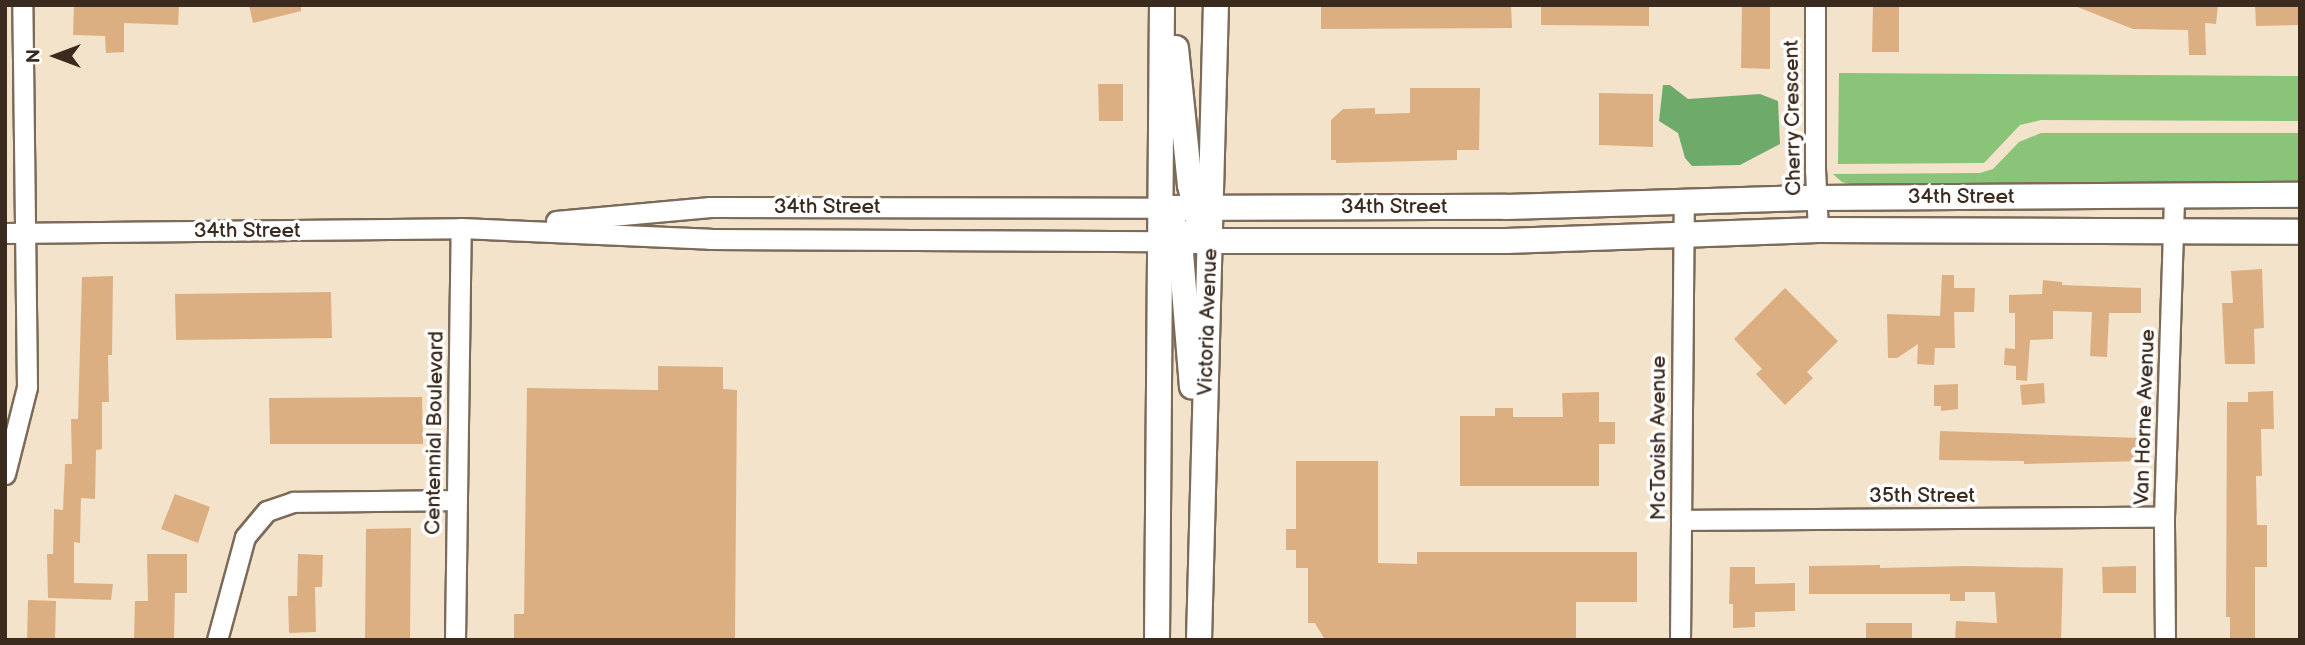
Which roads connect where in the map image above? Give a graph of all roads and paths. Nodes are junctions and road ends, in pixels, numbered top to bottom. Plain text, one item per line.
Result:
1 (22, 5) edge
2 (1162, 5) edge
3 (1171, 5) edge
4 (1216, 5) edge
5 (1815, 5) edge
6 (2300, 195) edge
7 (2174, 196) junction
8 (1817, 198) junction
9 (1684, 204) junction
10 (752, 207) junction
11 (1506, 207) junction
12 (1162, 208) junction
13 (1202, 208) junction
14 (461, 228) junction
15 (489, 228) junction
16 (1818, 230) junction
17 (2174, 232) junction
18 (2300, 232) edge
19 (15, 233) edge
20 (1684, 237) junction
21 (752, 239) junction
22 (1171, 241) junction
23 (1506, 241) junction
24 (1210, 242) junction
25 (5, 474) edge
26 (457, 500) junction
27 (1203, 508) junction
28 (2164, 517) junction
29 (1681, 520) junction
30 (217, 640) edge
31 (455, 640) edge
32 (1157, 640) edge
33 (1199, 640) edge
34 (1680, 640) edge
35 (2165, 640) edge

1 - 19 street
2 - 12 main road
3 - 13 main road
4 - 13 main road, Victoria Avenue
5 - 8 street, Cherry Crescent
6 - 7 main road, 34th Street
7 - 8 main road, 34th Street
7 - 17 street, Van Horne Avenue
8 - 9 main road, 34th Street
8 - 16 street, Cherry Crescent
9 - 11 main road, 34th Street
9 - 20 street, McTavish Avenue
10 - 12 street, 34th Street
10 - 15 street, 34th Street
10 - 21 street
11 - 13 main road, 34th Street
11 - 23 main road
12 - 13 main road, 34th Street
12 - 22 main road
13 - 24 main road, Victoria Avenue
14 - 15 street, 34th Street
14 - 19 street, 34th Street
14 - 26 street, Centennial Boulevard
15 - 21 street, 34th Street
16 - 17 main road, 34th Street
16 - 20 main road, 34th Street
17 - 18 main road, 34th Street
17 - 28 street, Van Horne Avenue
19 - 25 street
20 - 23 main road, 34th Street
20 - 29 street, McTavish Avenue
21 - 22 street, 34th Street
22 - 24 main road, 34th Street
22 - 27 main road
22 - 32 main road
23 - 24 main road, 34th Street
24 - 27 main road, Victoria Avenue
26 - 30 street
26 - 31 street, Centennial Boulevard
27 - 33 main road, Victoria Avenue
28 - 29 street, 35th Street
28 - 35 street, Van Horne Avenue
29 - 34 street, McTavish Avenue

